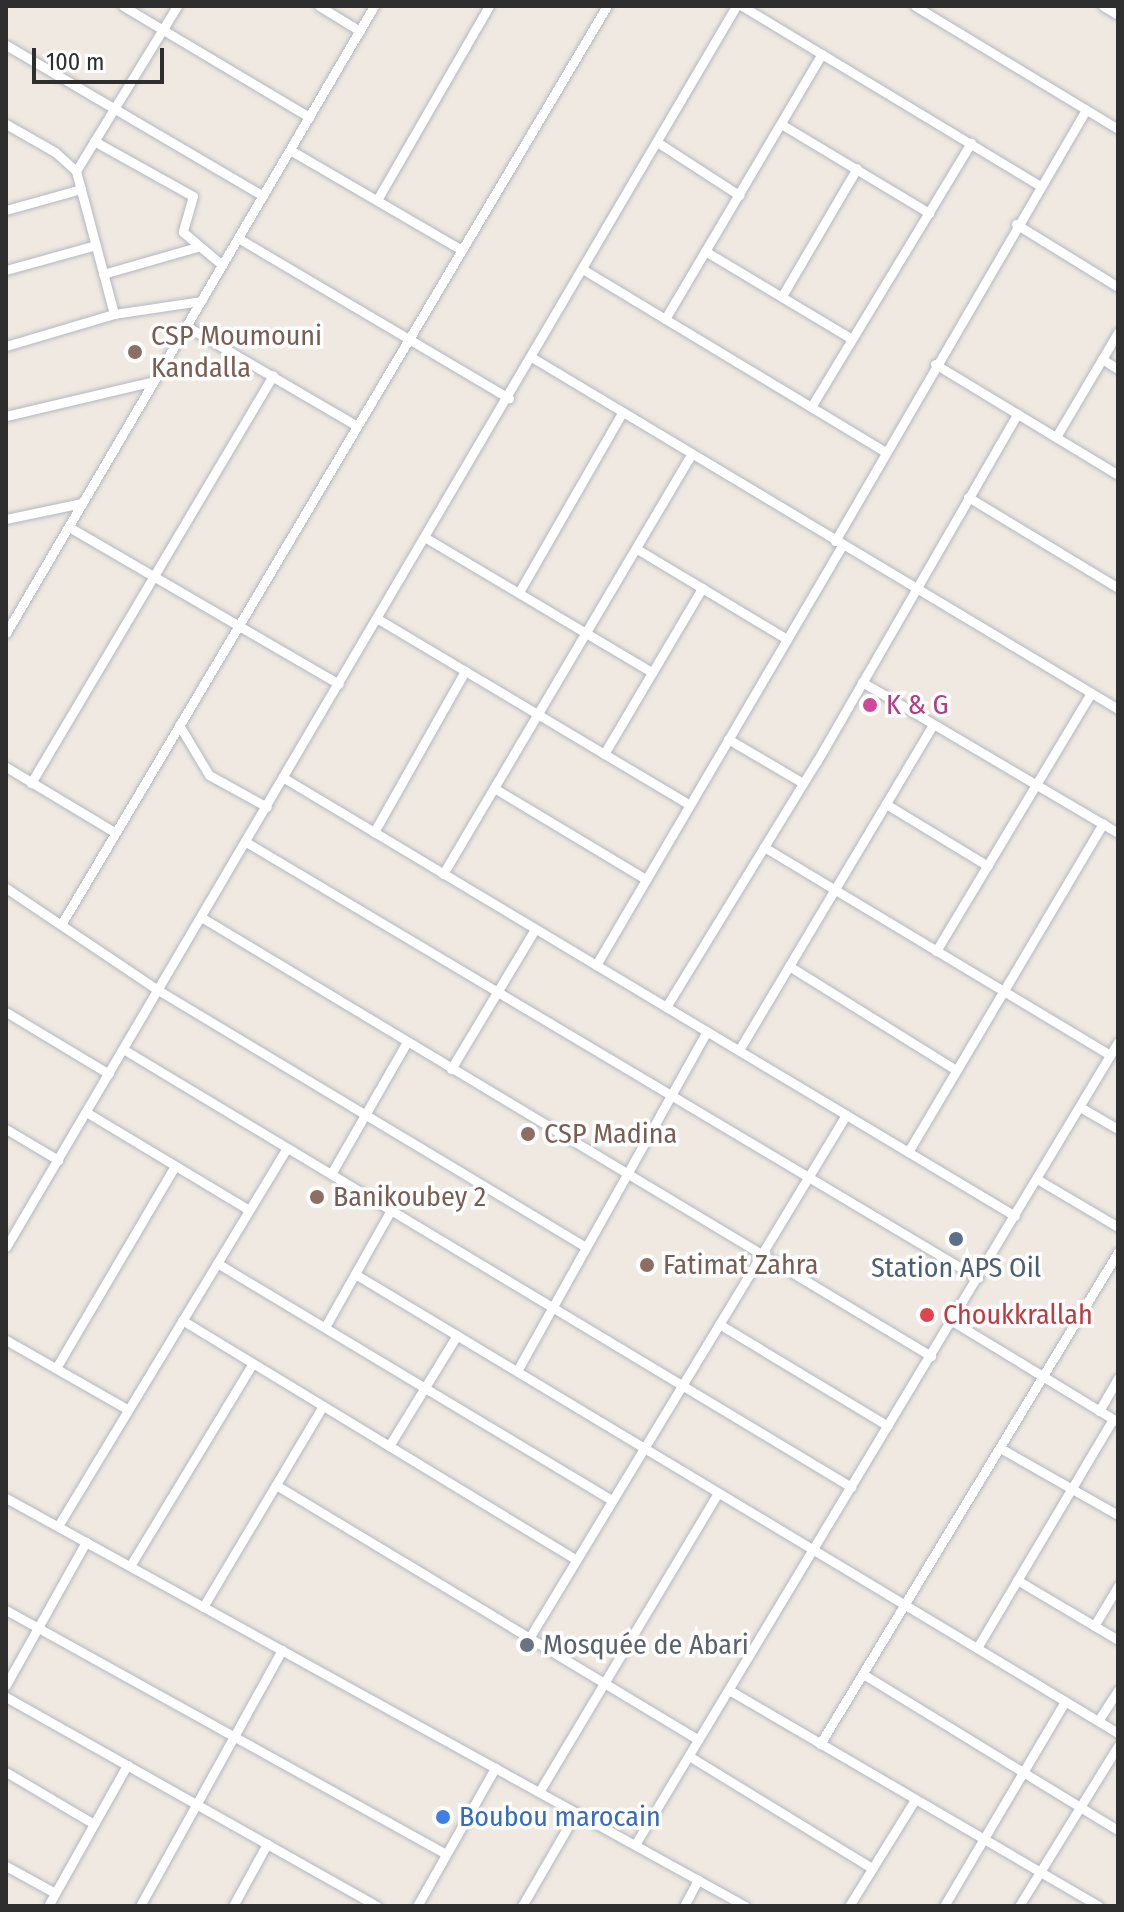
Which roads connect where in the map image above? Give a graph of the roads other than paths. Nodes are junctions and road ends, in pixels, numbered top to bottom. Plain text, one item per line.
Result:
1 (123, 6) edge
2 (177, 6) edge
3 (319, 6) edge
4 (374, 6) edge
5 (489, 6) edge
6 (607, 6) edge
7 (739, 6) edge
8 (915, 6) edge
9 (1103, 6) edge
10 (1118, 15) edge
11 (163, 29) junction
12 (360, 31) junction
13 (6, 45) edge
14 (822, 54) junction
15 (115, 107) junction
16 (1086, 110) junction
17 (309, 117) junction
18 (6, 124) edge
19 (781, 124) junction
20 (1118, 129) edge
21 (94, 141) junction
22 (657, 142) junction
23 (971, 143) junction
24 (290, 150) junction
25 (857, 168) junction
26 (76, 171) junction
27 (1039, 185) junction
28 (81, 189) junction
29 (739, 195) junction
30 (263, 196) junction
31 (377, 200) junction
32 (6, 210) edge
33 (929, 213) junction
34 (1016, 224) junction
35 (238, 238) junction
36 (96, 245) junction
37 (197, 247) junction
38 (462, 250) junction
39 (705, 251) junction
40 (222, 265) junction
41 (6, 270) edge
42 (584, 270) junction
43 (103, 274) junction
44 (1118, 287) edge
45 (782, 296) junction
46 (201, 301) junction
47 (114, 314) junction
48 (665, 319) junction
49 (186, 326) junction
50 (1118, 332) edge
51 (409, 338) junction
52 (852, 339) junction
53 (6, 346) edge
54 (533, 358) junction
55 (1102, 359) junction
56 (935, 364) junction
57 (1118, 369) edge
58 (273, 376) junction
59 (154, 381) junction
60 (509, 398) junction
61 (6, 401) edge
62 (811, 407) junction
63 (622, 413) junction
64 (1017, 414) junction
65 (8, 416) edge
66 (357, 426) junction
67 (1056, 437) junction
68 (884, 451) junction
69 (691, 454) junction
70 (1118, 475) edge
71 (968, 497) junction
72 (82, 503) junction
73 (6, 519) edge
74 (69, 527) junction
75 (426, 538) junction
76 (838, 543) junction
77 (637, 549) junction
78 (154, 576) junction
79 (702, 588) junction
80 (1118, 588) edge
81 (917, 589) junction
82 (519, 592) junction
83 (378, 619) junction
84 (238, 625) junction
85 (6, 633) edge
86 (586, 633) junction
87 (787, 639) junction
88 (465, 671) junction
89 (652, 672) junction
90 (862, 682) junction
91 (339, 684) junction
92 (1091, 693) junction
93 (1118, 709) edge
94 (537, 714) junction
95 (179, 725) junction
96 (933, 725) junction
97 (728, 739) junction
98 (604, 754) junction
99 (6, 767) edge
100 (284, 778) junction
101 (31, 783) junction
102 (803, 783) junction
103 (1036, 785) junction
104 (494, 788) junction
105 (688, 804) junction
106 (886, 804) junction
107 (267, 807) junction
108 (1103, 824) junction
109 (114, 832) junction
110 (374, 832) junction
111 (1118, 833) edge
112 (246, 842) junction
113 (764, 847) junction
114 (988, 866) junction
115 (443, 874) junction
116 (644, 878) junction
117 (6, 888) edge
118 (836, 889) junction
119 (201, 917) junction
120 (62, 923) junction
121 (535, 929) junction
122 (936, 951) junction
123 (596, 965) junction
124 (789, 966) junction
125 (158, 990) junction
126 (497, 992) junction
127 (1004, 992) junction
128 (666, 1007) junction
129 (6, 1012) edge
130 (707, 1031) junction
131 (407, 1042) junction
132 (1118, 1042) edge
133 (123, 1049) junction
134 (739, 1050) junction
135 (1110, 1055) junction
136 (451, 1069) junction
137 (956, 1070) junction
138 (109, 1074) junction
139 (671, 1095) junction
140 (1080, 1107) junction
141 (86, 1112) junction
142 (365, 1114) junction
143 (846, 1115) junction
144 (6, 1129) edge
145 (1118, 1129) edge
146 (287, 1148) junction
147 (908, 1152) junction
148 (58, 1160) junction
149 (175, 1166) junction
150 (628, 1172) junction
151 (331, 1174) junction
152 (808, 1177) junction
153 (1037, 1179) junction
154 (249, 1210) junction
155 (391, 1210) junction
156 (1015, 1216) junction
157 (1118, 1227) edge
158 (6, 1247) edge
159 (586, 1247) junction
160 (1118, 1252) edge
161 (762, 1253) junction
162 (217, 1263) junction
163 (355, 1274) junction
164 (978, 1278) junction
165 (553, 1308) junction
166 (182, 1320) junction
167 (952, 1321) junction
168 (719, 1324) junction
169 (325, 1327) junction
170 (457, 1335) junction
171 (6, 1340) edge
172 (931, 1356) junction
173 (253, 1363) junction
174 (56, 1368) junction
175 (517, 1371) junction
176 (1043, 1376) junction
177 (1118, 1378) edge
178 (682, 1385) junction
179 (425, 1387) junction
180 (323, 1406) junction
181 (127, 1409) junction
182 (1099, 1411) junction
183 (1116, 1421) edge
184 (888, 1426) junction
185 (389, 1446) junction
186 (644, 1448) junction
187 (1000, 1448) junction
188 (276, 1485) junction
189 (851, 1487) junction
190 (1071, 1489) junction
191 (718, 1493) junction
192 (9, 1499) edge
193 (612, 1500) junction
194 (6, 1514) edge
195 (1118, 1515) edge
196 (58, 1526) junction
197 (86, 1542) junction
198 (813, 1550) junction
199 (576, 1560) junction
200 (130, 1566) junction
201 (1017, 1580) junction
202 (1118, 1586) edge
203 (904, 1605) junction
204 (203, 1607) junction
205 (6, 1610) edge
206 (1094, 1626) junction
207 (38, 1628) junction
208 (528, 1640) junction
209 (1118, 1640) edge
210 (977, 1648) junction
211 (282, 1650) junction
212 (863, 1674) junction
213 (603, 1684) junction
214 (6, 1685) edge
215 (729, 1690) junction
216 (1118, 1690) edge
217 (6, 1697) edge
218 (1065, 1701) junction
219 (1098, 1721) junction
220 (1118, 1733) edge
221 (234, 1737) junction
222 (698, 1740) junction
223 (820, 1744) junction
224 (1118, 1746) edge
225 (689, 1756) junction
226 (127, 1765) junction
227 (495, 1768) junction
228 (1024, 1771) junction
229 (6, 1772) edge
230 (539, 1792) junction
231 (914, 1801) junction
232 (196, 1805) junction
233 (1080, 1806) junction
234 (576, 1813) junction
235 (94, 1824) junction
236 (1118, 1830) edge
237 (983, 1841) junction
238 (636, 1843) junction
239 (267, 1844) junction
240 (446, 1854) junction
241 (6, 1866) edge
242 (872, 1868) junction
243 (1038, 1874) junction
244 (698, 1880) junction
245 (55, 1893) junction
246 (527, 1904) edge
247 (48, 1906) edge
248 (140, 1906) edge
249 (234, 1906) edge
250 (377, 1906) edge
251 (417, 1906) edge
252 (684, 1906) edge
253 (745, 1906) edge
254 (849, 1906) edge
255 (944, 1906) edge
256 (1019, 1906) edge
257 (1098, 1906) edge

1 - 11 street
2 - 11 street
3 - 12 street
4 - 12 street
5 - 31 street
6 - 38 street
7 - 14 street
7 - 22 street
8 - 16 street
9 - 10 street
11 - 15 street
11 - 17 street
12 - 17 street
13 - 15 street
14 - 19 street
14 - 23 street
15 - 21 street
15 - 30 street
16 - 20 street
16 - 27 street
17 - 24 street
18 - 26 street
19 - 25 street
19 - 29 street
21 - 26 street
21 - 37 street
22 - 29 street
22 - 42 street
23 - 27 street
23 - 33 street
24 - 30 street
24 - 31 street
25 - 33 street
25 - 45 street
26 - 28 street
27 - 34 street
28 - 32 street
28 - 36 street
29 - 39 street
30 - 35 street
31 - 38 street
33 - 52 street
34 - 44 street
34 - 56 street
35 - 40 street
35 - 51 street
36 - 41 street
36 - 43 street
37 - 40 street
37 - 43 street
38 - 51 street
39 - 45 street
39 - 48 street
40 - 46 street
42 - 48 street
42 - 54 street
43 - 47 street
45 - 52 street
46 - 47 street
46 - 49 street
47 - 53 street
48 - 62 street
49 - 58 street
49 - 59 street
50 - 55 street
51 - 60 street
51 - 66 street
52 - 62 street
54 - 60 street
54 - 63 street
55 - 57 street
55 - 67 street
56 - 64 street
56 - 68 street
58 - 66 street
58 - 78 street
59 - 65 street
59 - 72 street
60 - 75 street
61 - 65 street
62 - 68 street
63 - 69 street
63 - 82 street
64 - 67 street
64 - 71 street
66 - 84 street
67 - 70 street
68 - 76 street
69 - 76 street
69 - 77 street
71 - 80 street
71 - 81 street
72 - 73 street
72 - 74 street
74 - 78 street
74 - 85 street
75 - 82 street
75 - 83 street
76 - 81 street
76 - 87 street
77 - 79 street
77 - 86 street
78 - 84 street
78 - 101 street
79 - 87 street
79 - 89 street
81 - 90 street
81 - 92 street
82 - 86 street
83 - 88 street
83 - 91 street
84 - 91 street
84 - 95 street
86 - 89 street
86 - 94 street
87 - 97 street
88 - 94 street
88 - 110 street
89 - 98 street
90 - 96 street
90 - 102 street
91 - 100 street
92 - 93 street
92 - 103 street
94 - 98 street
94 - 104 street
95 - 107 street
95 - 109 street
96 - 103 street
96 - 106 street
97 - 102 street
97 - 105 street
98 - 105 street
99 - 101 street
100 - 107 street
100 - 110 street
101 - 109 street
102 - 113 street
103 - 108 street
103 - 114 street
104 - 115 street
104 - 116 street
105 - 116 street
106 - 114 street
106 - 118 street
107 - 112 street
108 - 111 street
108 - 127 street
109 - 120 street
110 - 115 street
112 - 119 street
112 - 126 street
113 - 118 street
113 - 128 street
114 - 122 street
115 - 121 street
116 - 123 street
117 - 120 street
118 - 122 street
118 - 124 street
119 - 125 street
119 - 131 street
120 - 125 street
121 - 123 street
121 - 126 street
122 - 127 street
123 - 128 street
124 - 134 street
124 - 137 street
125 - 133 street
125 - 142 street
126 - 136 street
126 - 139 street
127 - 135 street
127 - 137 street
128 - 130 street
129 - 138 street
130 - 134 street
130 - 139 street
131 - 136 street
131 - 142 street
132 - 135 street
133 - 138 street
133 - 146 street
134 - 143 street
135 - 140 street
136 - 150 street
137 - 147 street
138 - 141 street
139 - 150 street
139 - 152 street
140 - 145 street
140 - 153 street
141 - 148 street
141 - 149 street
142 - 151 street
142 - 159 street
143 - 147 street
143 - 152 street
144 - 148 street
146 - 151 street
146 - 154 street
147 - 156 street
148 - 158 street
149 - 154 street
149 - 174 street
150 - 159 street
150 - 161 street
151 - 155 street
152 - 161 street
152 - 164 street
153 - 156 street
153 - 157 street
154 - 162 street
155 - 163 street
155 - 165 street
156 - 164 street
159 - 165 street
160 - 176 street
161 - 168 street
161 - 172 street
162 - 166 street
162 - 169 street
163 - 169 street
163 - 170 street
164 - 167 street
165 - 175 street
165 - 178 street
166 - 173 street
166 - 181 street
167 - 172 street
167 - 176 street
168 - 178 street
168 - 184 street
169 - 179 street
170 - 175 street
170 - 179 street
171 - 174 street
172 - 184 street
173 - 180 street
173 - 200 street
174 - 181 street
175 - 186 street
176 - 182 street
176 - 187 street
177 - 182 street
178 - 186 street
178 - 189 street
179 - 185 street
179 - 193 street
180 - 185 street
180 - 188 street
181 - 196 street
182 - 183 street
183 - 190 street
184 - 189 street
185 - 199 street
186 - 191 street
186 - 193 street
187 - 190 street
187 - 203 street
188 - 204 street
188 - 208 street
189 - 198 street
190 - 195 street
190 - 201 street
191 - 198 street
191 - 213 street
192 - 194 street
192 - 196 street
193 - 199 street
196 - 197 street
197 - 200 street
197 - 207 street
198 - 203 street
198 - 215 street
199 - 208 street
200 - 204 street
201 - 206 street
201 - 210 street
202 - 206 street
203 - 210 street
203 - 212 street
204 - 211 street
205 - 207 street
206 - 209 street
207 - 214 street
207 - 221 street
208 - 213 street
210 - 218 street
211 - 221 street
211 - 227 street
212 - 223 street
212 - 228 street
213 - 222 street
213 - 230 street
215 - 222 street
215 - 223 street
216 - 219 street
217 - 226 street
218 - 219 street
218 - 228 street
219 - 220 street
221 - 232 street
221 - 240 street
222 - 225 street
223 - 231 street
224 - 233 street
225 - 238 street
225 - 242 street
226 - 232 street
226 - 235 street
227 - 230 street
227 - 240 street
228 - 233 street
228 - 237 street
229 - 235 street
230 - 234 street
231 - 237 street
231 - 242 street
232 - 239 street
232 - 248 street
233 - 236 street
233 - 243 street
234 - 238 street
234 - 246 street
235 - 245 street
237 - 243 street
237 - 255 street
238 - 244 street
239 - 249 street
239 - 250 street
240 - 251 street
241 - 245 street
242 - 254 street
243 - 256 street
243 - 257 street
244 - 252 street
244 - 253 street
245 - 247 street

